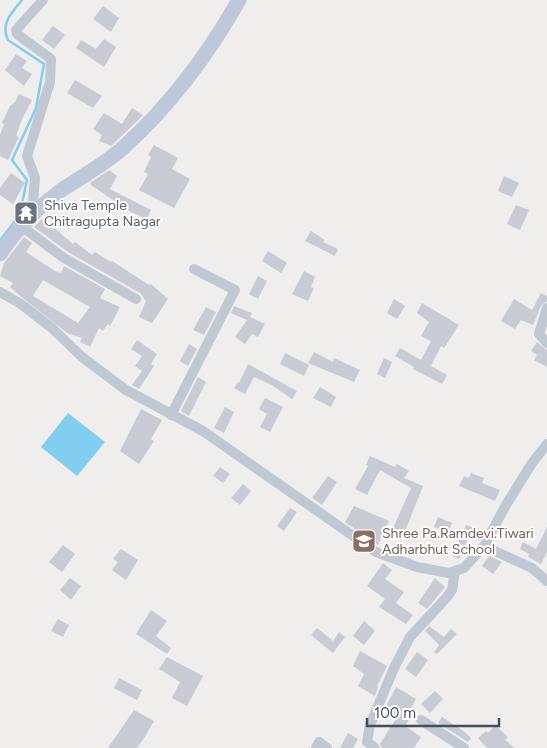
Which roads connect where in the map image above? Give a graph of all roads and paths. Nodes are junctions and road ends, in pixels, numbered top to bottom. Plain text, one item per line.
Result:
1 (43, 0) edge
2 (239, 0) edge
3 (35, 212) junction
4 (22, 226) junction
5 (0, 254) edge
6 (194, 269) dead end
7 (0, 292) edge
8 (136, 299) dead end
9 (547, 308) edge
10 (547, 342) edge
11 (171, 415) junction
12 (547, 444) edge
13 (484, 546) junction
14 (455, 571) junction
15 (547, 582) edge
16 (421, 720) dead end
17 (316, 748) edge
18 (326, 748) edge
19 (375, 748) edge
20 (464, 748) edge

1 - 3 street
2 - 3 street
3 - 4 street
4 - 5 street
4 - 8 street
6 - 11 street
7 - 11 street
9 - 10 street
11 - 14 street
12 - 13 street
13 - 14 street
13 - 15 street
14 - 19 street
16 - 20 street
17 - 18 street

